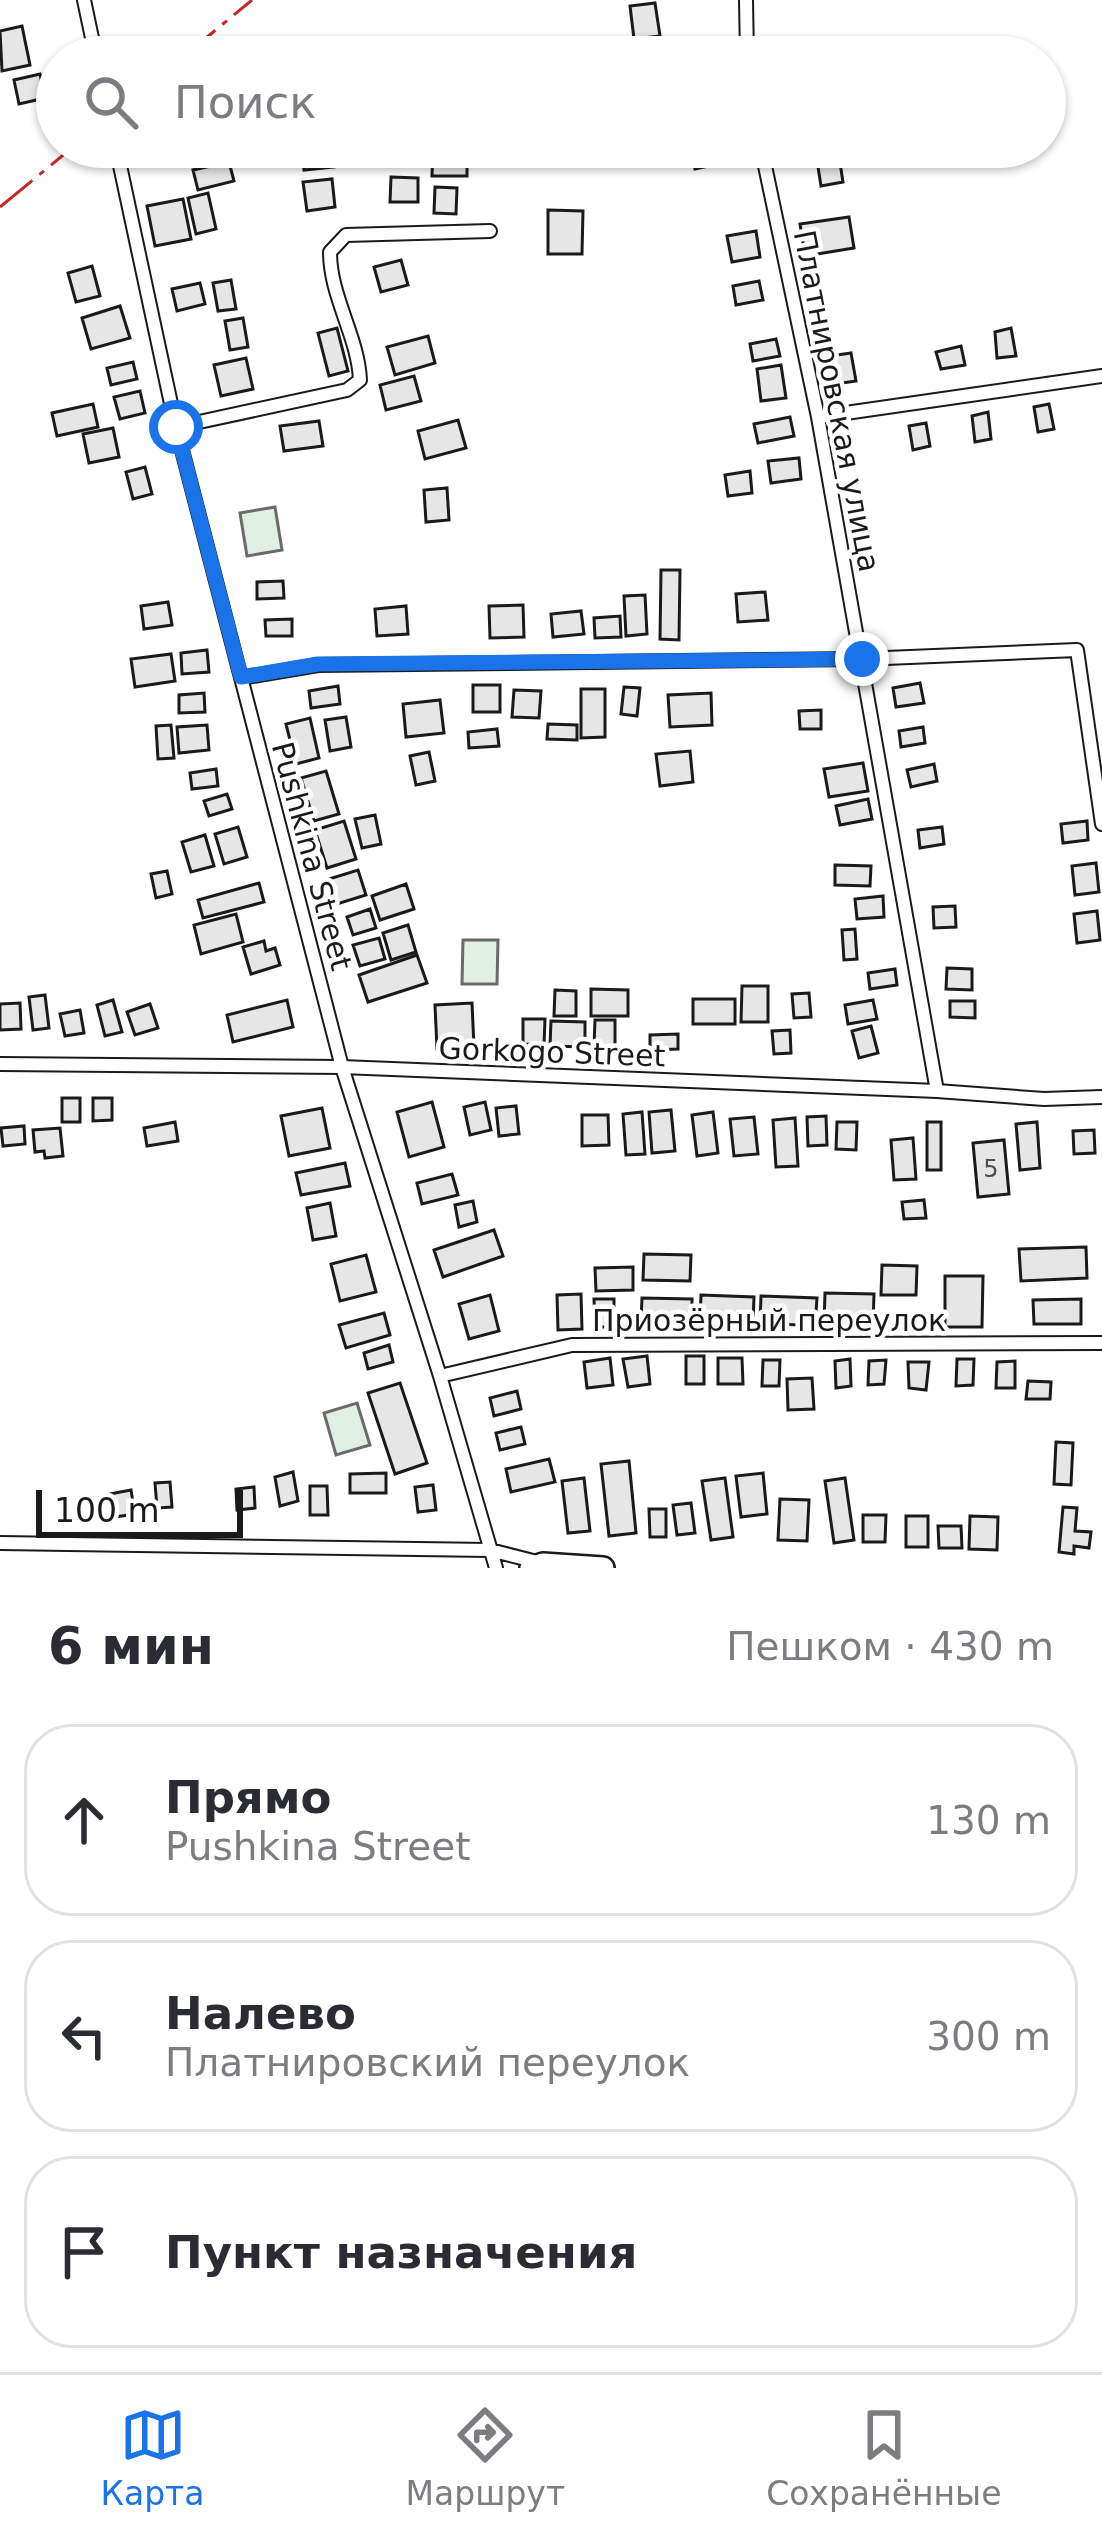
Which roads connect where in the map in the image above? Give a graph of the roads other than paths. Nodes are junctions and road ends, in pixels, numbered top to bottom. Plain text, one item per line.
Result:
1 (84, 0) edge
2 (746, 0) edge
3 (92, 36) edge
4 (747, 36) edge
5 (120, 168) edge
6 (765, 168) edge
7 (490, 231) dead end
8 (1102, 376) edge
9 (818, 416) junction
10 (176, 427) junction
11 (862, 659) junction
12 (241, 677) junction
13 (1102, 824) edge
14 (0, 1064) edge
15 (342, 1067) junction
16 (937, 1091) junction
17 (1102, 1097) edge
18 (1102, 1343) edge
19 (440, 1376) junction
20 (0, 1543) edge
21 (490, 1550) junction
22 (537, 1566) edge
23 (496, 1568) edge
24 (603, 1568) edge

1 - 3 street
2 - 4 street
5 - 10 street, Pushkina Street
6 - 9 street, Платнировская улица
7 - 10 street
8 - 9 street
9 - 11 street, Платнировская улица
10 - 12 street, Pushkina Street
11 - 12 street
11 - 13 street
11 - 16 street, Платнировская улица
12 - 15 street, Pushkina Street
14 - 15 street, Gorkogo Street
15 - 16 street, Gorkogo Street
15 - 19 street, Pushkina Street
16 - 17 street, Gorkogo Street
18 - 19 street, Приозёрный переулок
19 - 21 street, Pushkina Street
20 - 21 street
21 - 22 street
21 - 23 street, Pushkina Street
22 - 24 main road

